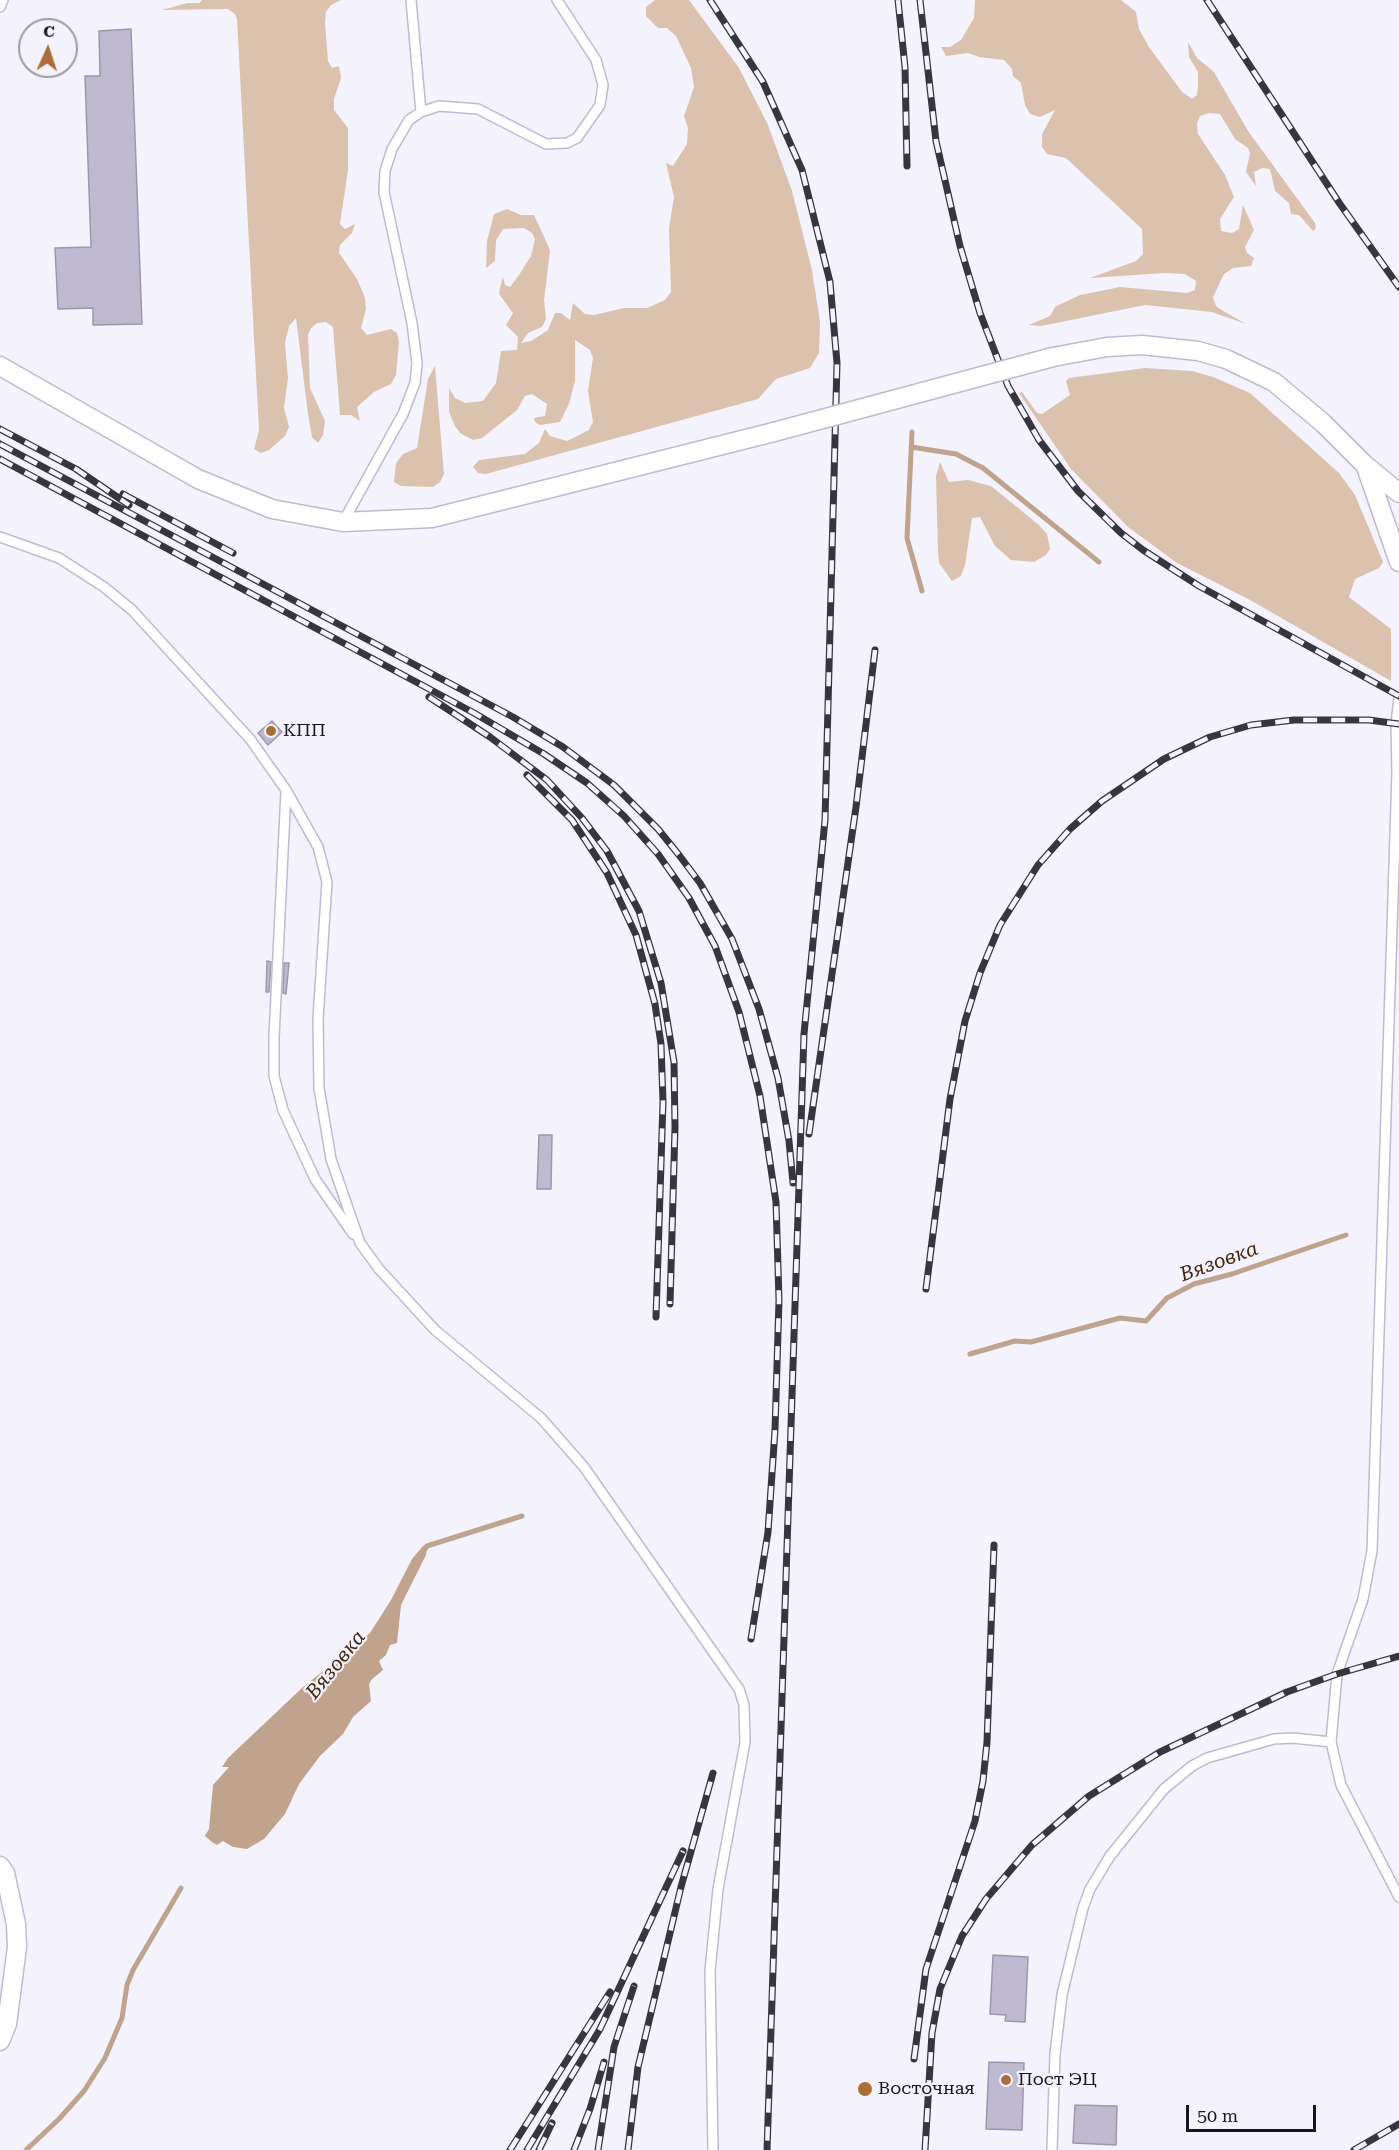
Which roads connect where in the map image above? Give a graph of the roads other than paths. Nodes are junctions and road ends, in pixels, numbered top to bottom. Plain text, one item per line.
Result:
1 (3, 0) edge
2 (411, 0) edge
3 (557, 0) edge
4 (0, 7) edge
5 (421, 112) junction
6 (0, 366) edge
7 (1365, 465) junction
8 (1399, 493) edge
9 (344, 522) junction
10 (0, 537) edge
11 (1399, 562) edge
12 (1399, 699) edge
13 (286, 790) junction
14 (360, 1243) junction
15 (1331, 1742) junction
16 (0, 1866) edge
17 (1399, 1897) edge
18 (0, 2041) edge
19 (713, 2150) edge
20 (1052, 2150) edge

1 - 4 lane
2 - 5 lane
3 - 5 lane
5 - 9 lane
6 - 9 street
7 - 8 street
7 - 9 street, bridge
7 - 11 street
10 - 13 lane
12 - 15 lane
13 - 14 lane
13 - 14 lane
14 - 19 lane
15 - 17 lane
15 - 20 lane
16 - 18 street

